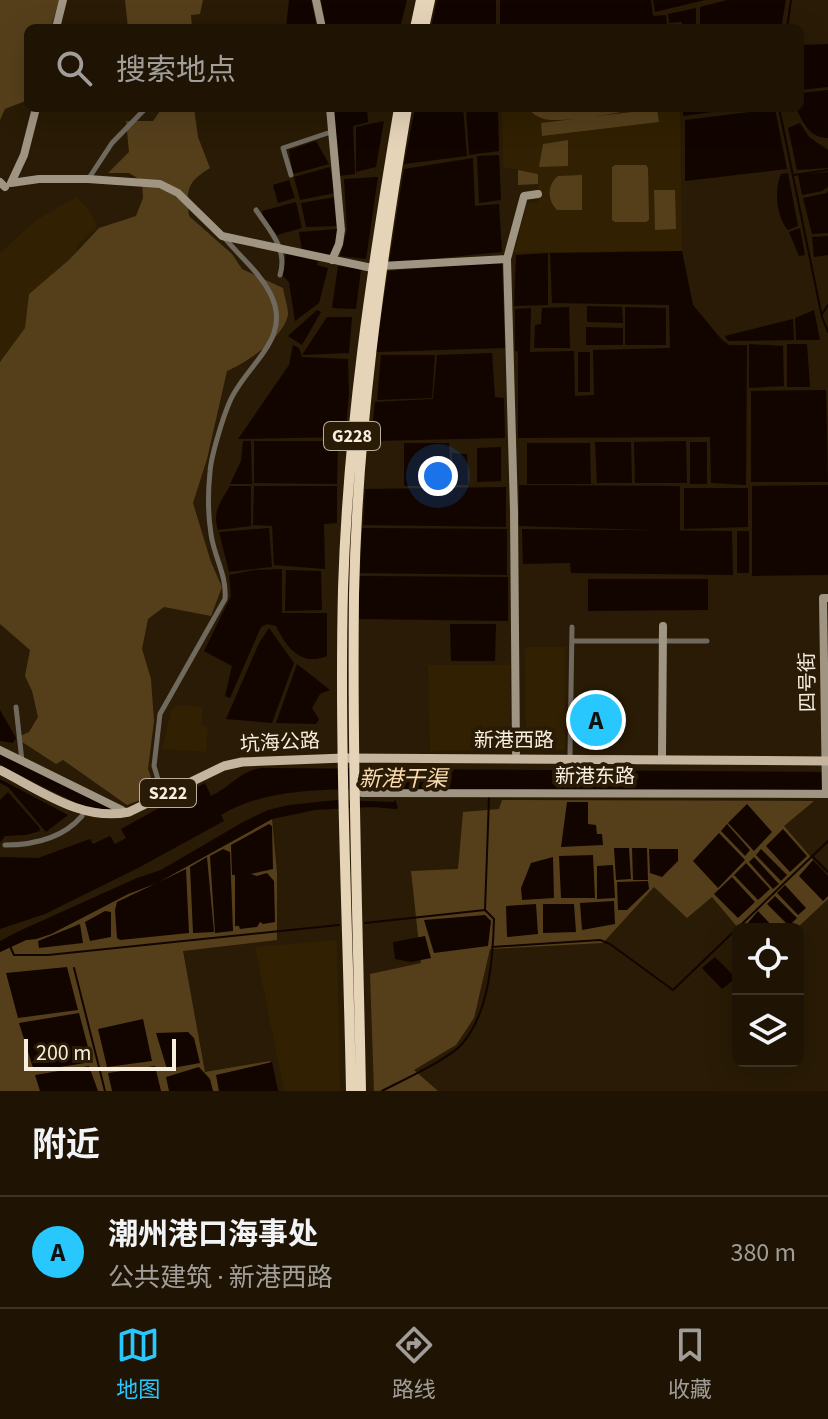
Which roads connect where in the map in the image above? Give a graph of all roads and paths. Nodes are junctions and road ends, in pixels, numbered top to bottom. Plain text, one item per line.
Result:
1 (63, 0) edge
2 (316, 0) edge
3 (421, 0) edge
4 (430, 0) edge
5 (57, 24) edge
6 (321, 24) edge
7 (416, 24) edge
8 (425, 24) edge
9 (35, 112) edge
10 (142, 112) edge
11 (330, 112) edge
12 (398, 112) edge
13 (406, 112) edge
14 (331, 132) junction
15 (291, 175) dead end
16 (88, 179) junction
17 (4, 186) edge
18 (538, 194) dead end
19 (256, 210) dead end
20 (222, 236) junction
21 (282, 249) junction
22 (507, 259) junction
23 (332, 260) junction
24 (377, 260) junction
25 (280, 275) dead end
26 (826, 598) edge
27 (663, 626) dead end
28 (572, 627) dead end
29 (572, 641) junction
30 (662, 641) junction
31 (707, 641) dead end
32 (16, 707) dead end
33 (0, 750) edge
34 (516, 753) dead end
35 (570, 755) dead end
36 (662, 755) dead end
37 (349, 761) junction
38 (23, 762) junction
39 (827, 763) edge
40 (0, 770) edge
41 (162, 793) dead end
42 (827, 794) edge
43 (353, 798) junction
44 (122, 810) dead end
45 (82, 816) dead end
46 (5, 845) dead end
47 (353, 935) junction
48 (351, 1091) edge
49 (361, 1091) edge

1 - 5 main road
2 - 6 main road
3 - 7 highway
4 - 8 highway
9 - 17 main road
10 - 16 street
11 - 14 main road
12 - 24 highway, G228
13 - 24 highway, G228
14 - 15 street
14 - 23 main road
16 - 17 main road
16 - 20 main road
18 - 22 main road
19 - 21 street
20 - 21 main road
20 - 41 street
21 - 23 main road
21 - 25 street
22 - 24 main road
22 - 34 main road
23 - 24 main road
24 - 37 highway, G228
26 - 39 main road, 四号街
27 - 30 main road
28 - 29 street
29 - 30 street
29 - 35 street
30 - 31 street
30 - 36 main road
32 - 38 street
33 - 38 main road
37 - 39 main road, 新港西路 / S222
37 - 40 main road, 坑海公路 / S222
37 - 43 highway, G228
38 - 44 main road
39 - 42 main road, 四号街
42 - 43 main road, 新港东路
43 - 47 highway, G228
45 - 46 street
47 - 48 highway, G228
47 - 49 highway, G228

